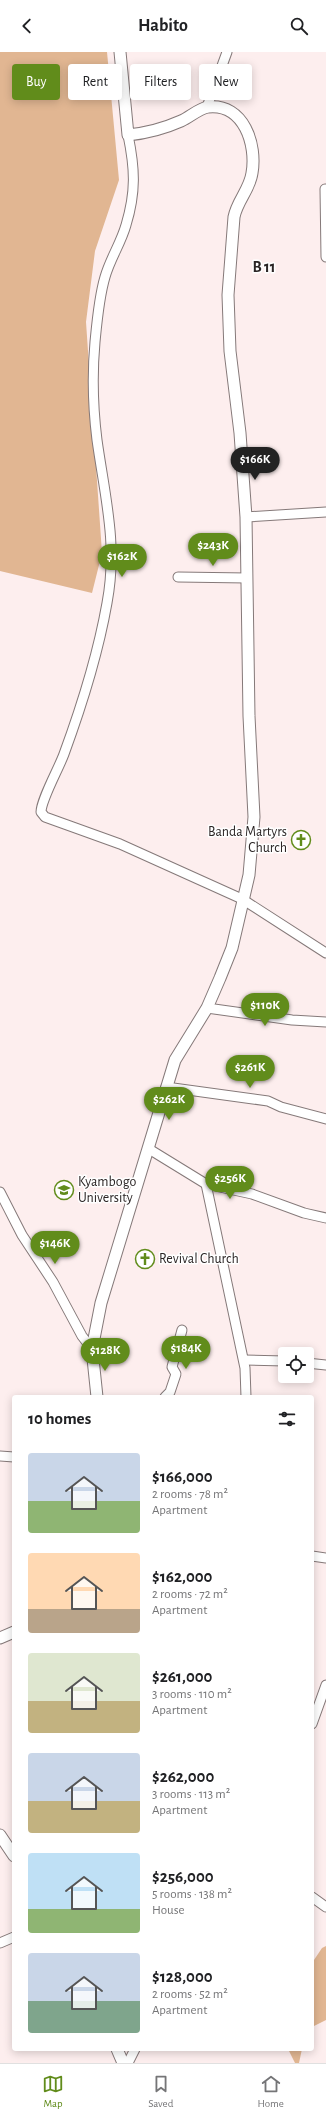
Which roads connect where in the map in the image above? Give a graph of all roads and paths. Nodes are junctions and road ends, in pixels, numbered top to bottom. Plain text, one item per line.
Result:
1 (120, 52) edge
2 (227, 52) edge
3 (208, 107) junction
4 (128, 136) junction
5 (325, 190) dead end
6 (326, 257) edge
7 (326, 512) edge
8 (246, 517) junction
9 (178, 577) dead end
10 (247, 578) junction
11 (242, 899) junction
12 (326, 953) edge
13 (207, 1008) junction
14 (326, 1022) edge
15 (166, 1087) junction
16 (326, 1119) edge
17 (148, 1149) junction
18 (206, 1184) junction
19 (0, 1192) edge
20 (326, 1218) edge
21 (182, 1330) dead end
22 (92, 1349) junction
23 (244, 1360) junction
24 (278, 1362) edge
25 (314, 1364) edge
26 (326, 1365) edge
27 (97, 1395) edge
28 (167, 1395) edge
29 (246, 1395) edge
30 (0, 1456) edge
31 (12, 1456) edge
32 (325, 1555) edge
33 (314, 1556) edge
34 (12, 1633) edge
35 (0, 1638) edge
36 (326, 1685) edge
37 (314, 1718) edge
38 (0, 1835) edge
39 (12, 1853) edge
40 (314, 1898) edge
41 (326, 1907) edge
42 (12, 1938) edge
43 (0, 1943) edge
44 (118, 2051) edge
45 (134, 2051) edge
46 (123, 2063) edge
47 (128, 2063) edge

1 - 4 street
2 - 3 street
3 - 4 street
3 - 8 street
4 - 11 street
5 - 6 street
7 - 8 street
8 - 10 street
9 - 10 street
10 - 11 street
11 - 12 street
11 - 13 street
13 - 14 street
13 - 15 street
15 - 16 street
15 - 17 street
17 - 18 street
17 - 22 street
18 - 20 street
18 - 23 street
19 - 22 street
21 - 28 street
22 - 27 street
23 - 24 street
23 - 29 street
25 - 26 street
30 - 31 street
32 - 33 street
34 - 35 street
36 - 37 street
38 - 39 street
40 - 41 street
42 - 43 street
44 - 46 street
45 - 47 street

